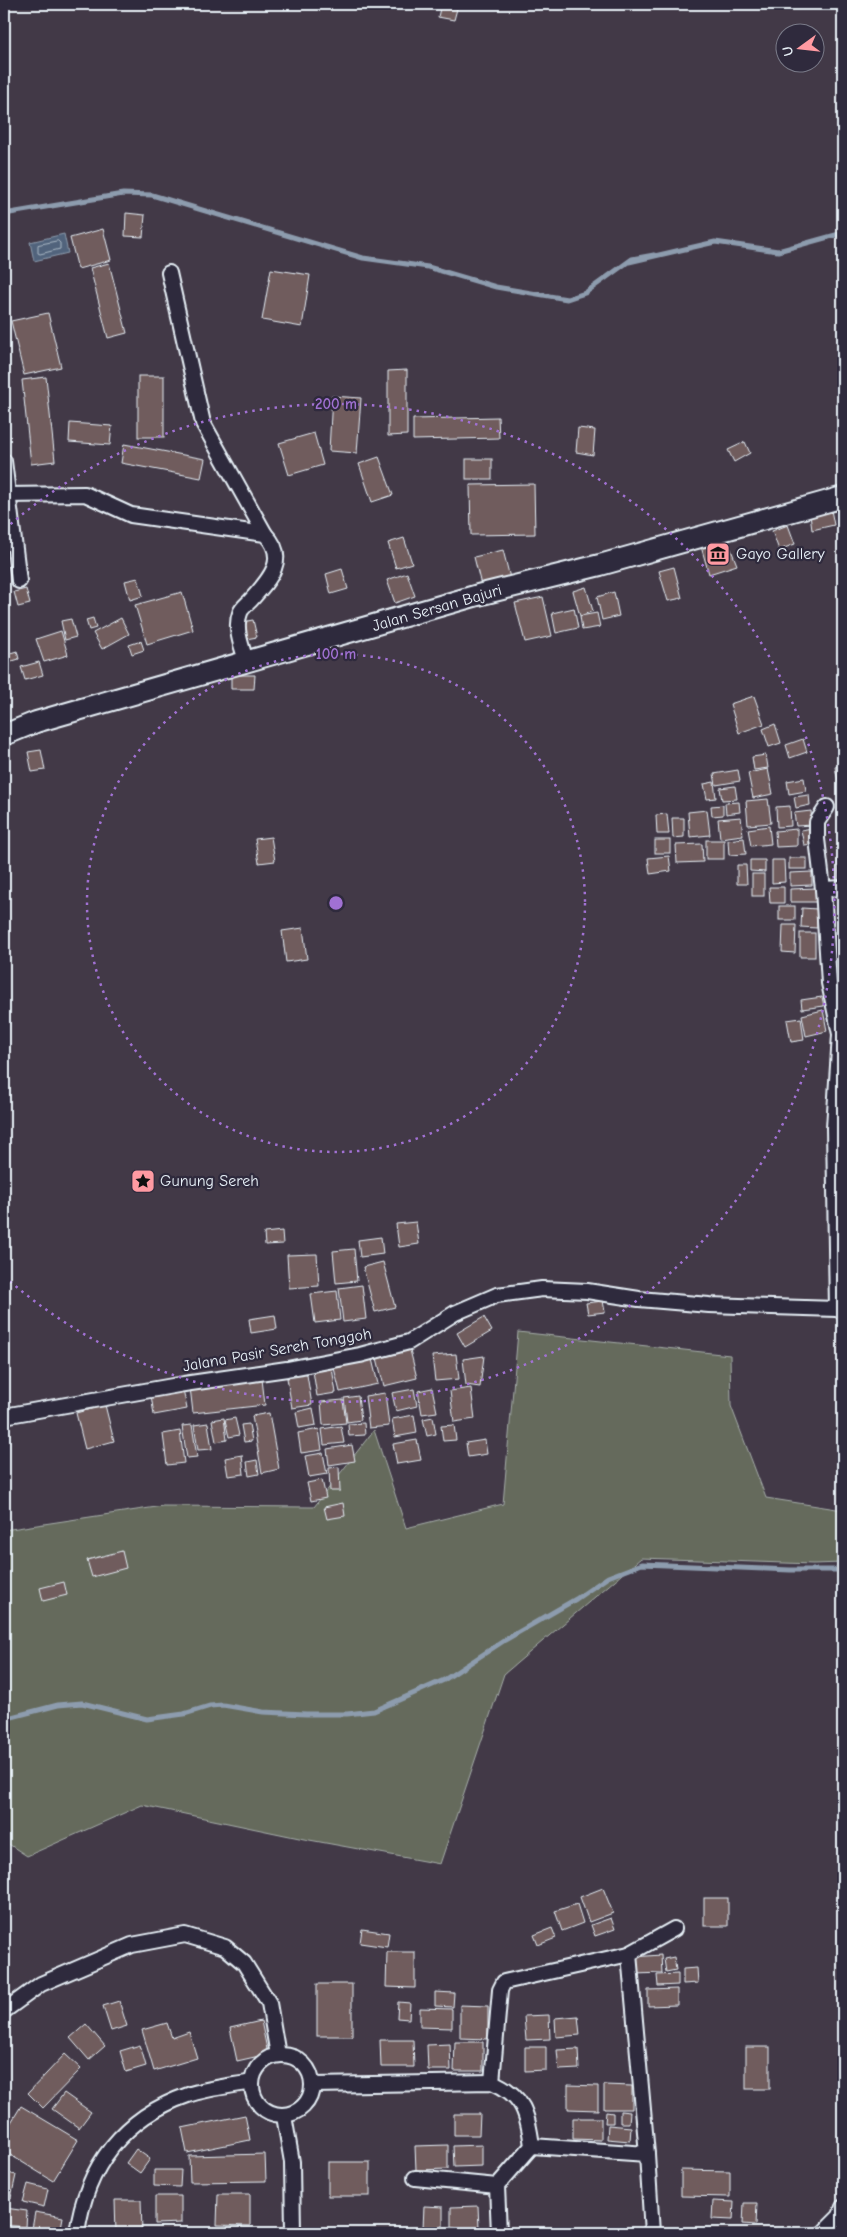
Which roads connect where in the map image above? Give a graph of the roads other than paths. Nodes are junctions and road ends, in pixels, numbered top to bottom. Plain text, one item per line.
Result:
1 (169, 273) dead end
2 (4, 461) edge
3 (5, 495) edge
4 (843, 498) edge
5 (265, 534) junction
6 (19, 582) dead end
7 (247, 663) junction
8 (4, 735) edge
9 (827, 807) dead end
10 (843, 888) edge
11 (822, 889) junction
12 (840, 1310) edge
13 (4, 1416) edge
14 (674, 1929) dead end
15 (629, 1954) junction
16 (4, 2010) edge
17 (278, 2055) junction
18 (252, 2082) junction
19 (492, 2082) junction
20 (313, 2086) junction
21 (284, 2116) junction
22 (532, 2146) junction
23 (647, 2154) junction
24 (415, 2178) dead end
25 (497, 2186) junction
26 (843, 2207) edge
27 (833, 2228) edge
28 (77, 2233) edge
29 (293, 2233) edge
30 (499, 2233) edge
31 (652, 2233) edge
32 (823, 2233) edge

1 - 5 street
2 - 3 street
3 - 5 street
3 - 6 street
4 - 7 main road, Jalan Sersan Bajuri
5 - 7 street
7 - 8 main road, Jalan Sersan Bajuri
9 - 11 street
10 - 11 street
11 - 12 street
12 - 13 street, Jalana Pasir Sereh Tonggoh
14 - 15 street
15 - 19 street
15 - 23 street
16 - 17 street
17 - 18 street
17 - 20 street
18 - 21 street
18 - 28 street
19 - 20 street
19 - 22 street
20 - 21 street
21 - 29 street
22 - 23 street
22 - 25 street
23 - 31 street
24 - 25 street
25 - 30 street
26 - 27 street
27 - 32 street

